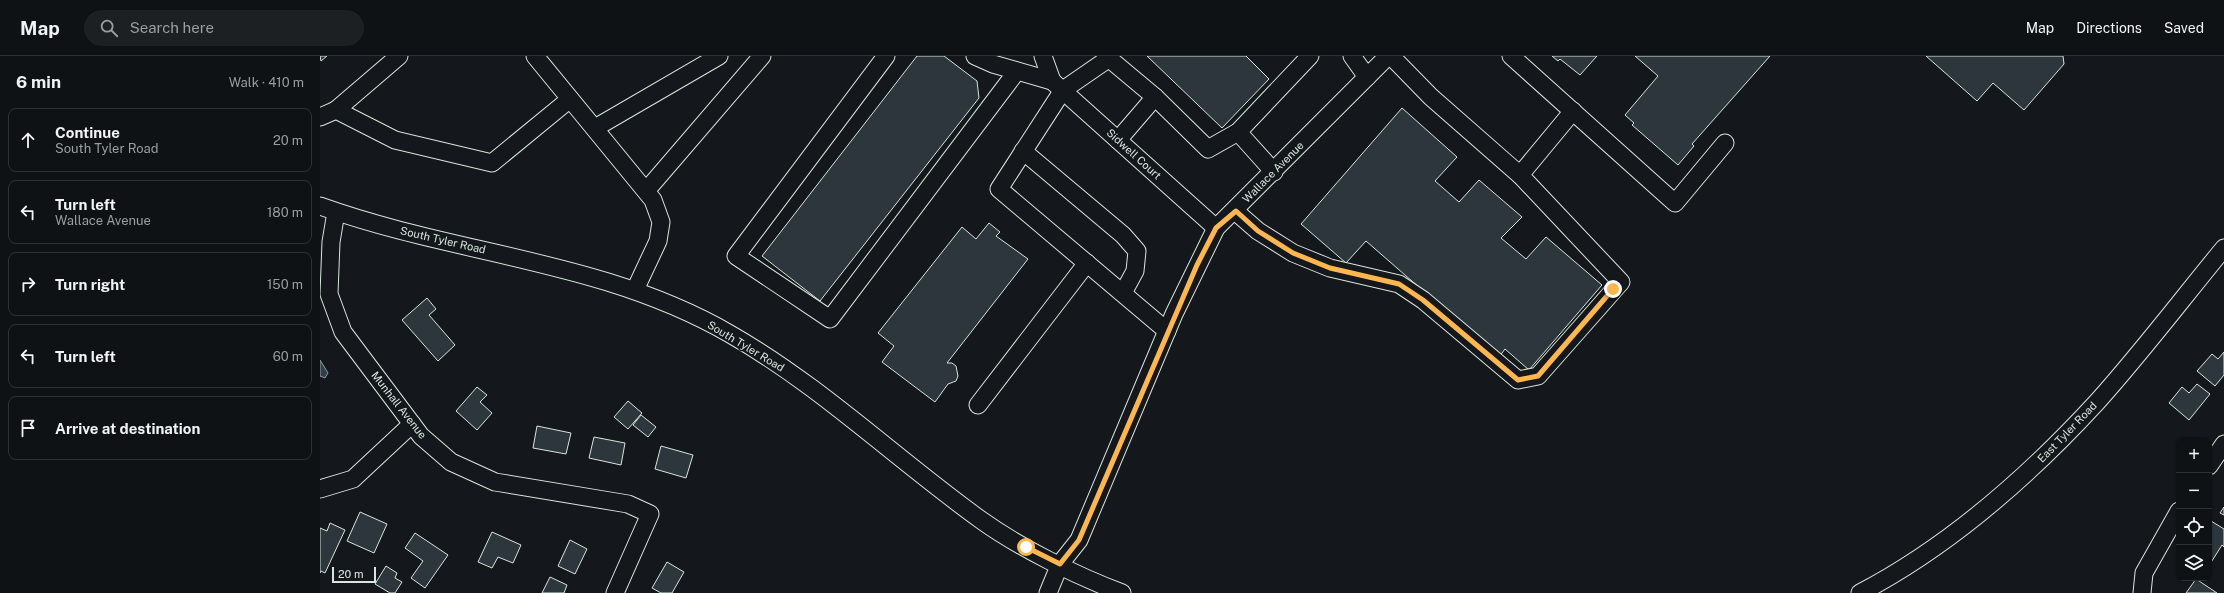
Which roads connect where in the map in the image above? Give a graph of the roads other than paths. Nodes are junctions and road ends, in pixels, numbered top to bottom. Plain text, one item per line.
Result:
1 (399, 56) edge
2 (534, 56) edge
3 (719, 56) edge
4 (762, 56) edge
5 (886, 56) edge
6 (975, 56) edge
7 (1043, 56) edge
8 (1310, 56) edge
9 (1352, 56) edge
10 (1389, 56) edge
11 (1511, 56) edge
12 (1107, 57) edge
13 (1017, 71) junction
14 (1367, 77) junction
15 (1057, 86) junction
16 (1155, 97) junction
17 (570, 99) junction
18 (336, 110) junction
19 (1573, 112) junction
20 (320, 116) edge
21 (595, 128) junction
22 (1238, 132) junction
23 (1118, 140) junction
24 (1725, 143) dead end
25 (1023, 151) junction
26 (1274, 172) junction
27 (1520, 175) junction
28 (646, 191) junction
29 (320, 206) edge
30 (1236, 211) junction
31 (336, 212) junction
32 (1216, 228) junction
33 (2224, 248) edge
34 (1087, 263) junction
35 (635, 290) junction
36 (1123, 293) junction
37 (1167, 331) junction
38 (978, 405) dead end
39 (412, 424) junction
40 (2224, 444) edge
41 (2212, 462) edge
42 (320, 489) edge
43 (2176, 516) edge
44 (1060, 564) junction
45 (1883, 588) edge
46 (615, 593) edge
47 (1048, 593) edge
48 (1122, 593) edge
49 (1860, 593) edge
50 (2142, 593) edge

1 - 18 street
2 - 17 street
3 - 21 street
4 - 28 street
5 - 13 street
6 - 13 street
7 - 15 street
8 - 22 street
9 - 14 street
10 - 14 street, Wallace Avenue
10 - 27 street
11 - 19 street
12 - 15 street
12 - 16 street
13 - 15 street
14 - 26 street, Wallace Avenue
15 - 23 street, Sidwell Court
15 - 25 street
16 - 22 street
16 - 23 street
17 - 18 street
17 - 21 street
18 - 20 street
19 - 24 street
19 - 27 street
21 - 28 street
22 - 26 street
23 - 32 street, Sidwell Court
25 - 34 street
25 - 36 street
26 - 30 street, Wallace Avenue
27 - 30 street
28 - 35 street
29 - 31 street, South Tyler Road
30 - 32 street, Wallace Avenue
31 - 35 street, South Tyler Road
31 - 39 street, Munhall Avenue
32 - 37 street, Wallace Avenue
33 - 45 street, East Tyler Road
34 - 36 street
34 - 38 street
35 - 44 street, South Tyler Road
36 - 37 street
37 - 44 street, Wallace Avenue
39 - 42 street
39 - 46 street, Munhall Avenue
40 - 41 street
43 - 50 street
44 - 47 street, Wallace Avenue
44 - 48 street, South Tyler Road
45 - 49 street

